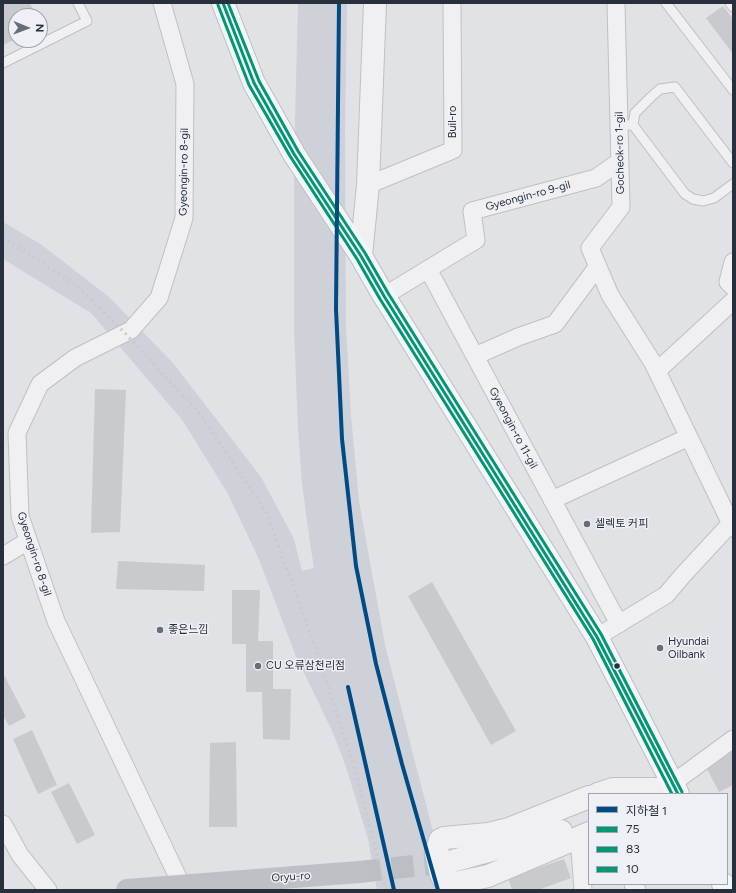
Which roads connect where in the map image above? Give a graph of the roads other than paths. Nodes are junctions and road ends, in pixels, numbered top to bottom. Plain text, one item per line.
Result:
1 (78, 3) edge
2 (162, 3) edge
3 (223, 3) edge
4 (375, 3) edge
5 (452, 3) edge
6 (616, 3) edge
7 (666, 3) edge
8 (730, 3) edge
9 (733, 7) edge
10 (3, 63) edge
11 (733, 90) edge
12 (626, 126) junction
13 (620, 161) junction
14 (733, 163) edge
15 (733, 184) edge
16 (368, 185) junction
17 (356, 250) junction
18 (733, 262) edge
19 (598, 266) junction
20 (428, 269) junction
21 (733, 287) edge
22 (384, 296) junction
23 (733, 301) edge
24 (475, 356) junction
25 (657, 371) junction
26 (689, 437) junction
27 (552, 500) junction
28 (732, 524) edge
29 (28, 541) junction
30 (3, 556) edge
31 (619, 624) junction
32 (597, 637) junction
33 (733, 738) edge
34 (662, 791) edge
35 (601, 793) edge
36 (588, 797) edge
37 (3, 824) edge
38 (586, 830) edge
39 (449, 862) tunnel mouth
40 (359, 872) tunnel mouth
41 (183, 888) edge
42 (48, 890) edge
43 (127, 890) edge
44 (583, 890) edge

1 - 10 lane
2 - 29 street, Gyeongin-ro 8-gil
3 - 17 main road
4 - 16 street
5 - 16 street, Buil-ro
6 - 12 street, Gocheok-ro 1-gil
7 - 11 lane
8 - 9 lane
12 - 13 street, Gocheok-ro 1-gil
12 - 14 lane
12 - 15 lane
13 - 19 street, Gocheok-ro 1-gil
13 - 20 street, Gyeongin-ro 9-gil
16 - 17 street
17 - 22 main road
18 - 21 street
19 - 24 street
19 - 25 street, Gocheok-ro 1-gil
20 - 22 street, Gyeongin-ro 9-gil
20 - 24 street, Gyeongin-ro 11-gil
22 - 32 main road
23 - 25 street
24 - 27 street, Gyeongin-ro 11-gil
25 - 26 street, Gocheok-ro 1-gil
26 - 27 street
26 - 28 street, Gocheok-ro 1-gil
27 - 31 street, Gyeongin-ro 11-gil
28 - 31 street
29 - 30 street
29 - 41 street, Gyeongin-ro 8-gil
31 - 32 street
32 - 34 main road
33 - 34 street
34 - 35 street
36 - 38 street
37 - 42 street
38 - 39 street
38 - 44 street
40 - 41 main road, Oryu-ro
41 - 43 main road, Oryu-ro

